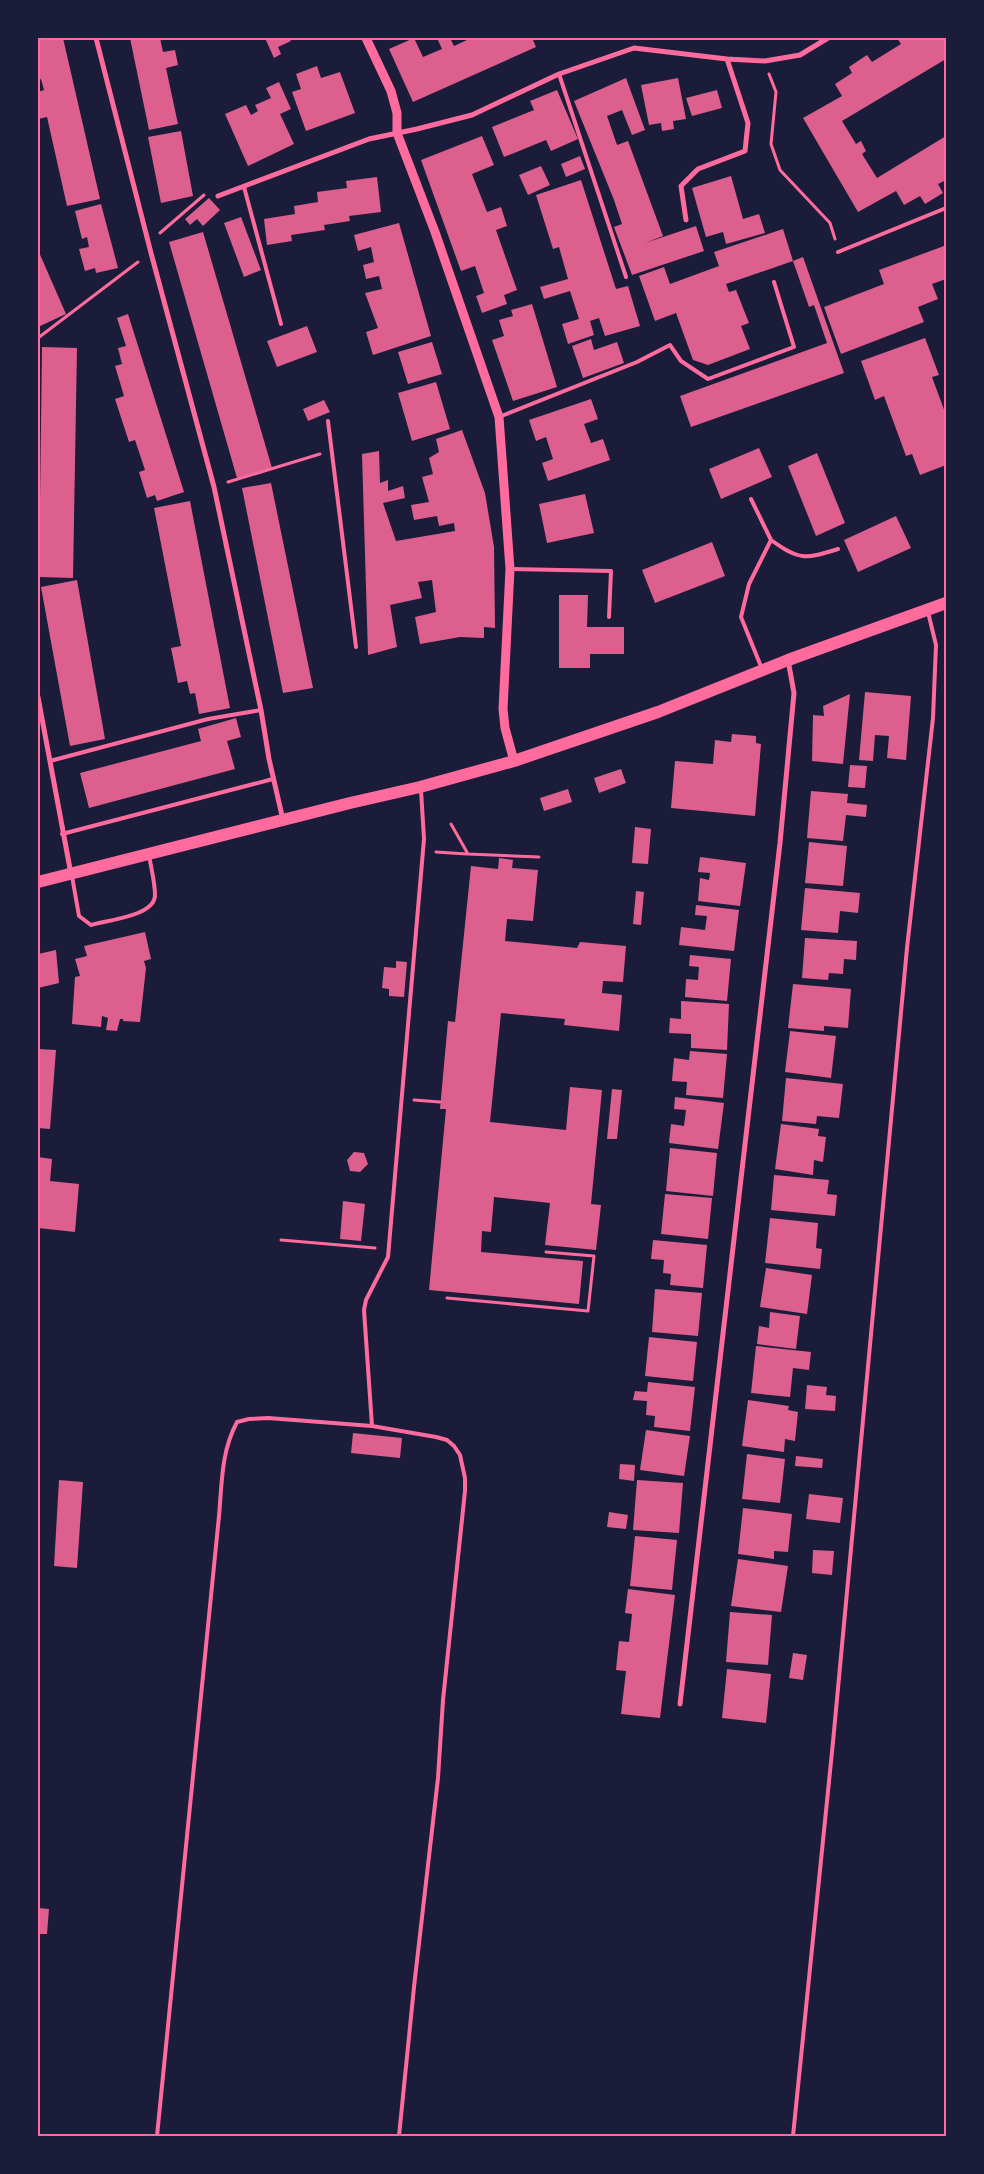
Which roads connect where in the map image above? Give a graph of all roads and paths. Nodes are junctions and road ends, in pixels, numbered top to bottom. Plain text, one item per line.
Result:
1 (96, 38) edge
2 (366, 38) edge
3 (828, 38) edge
4 (727, 59) junction
5 (764, 61) junction
6 (559, 74) junction
7 (397, 132) junction
8 (244, 187) junction
9 (218, 196) joint
10 (946, 208) edge
11 (686, 220) dead end
12 (148, 243) junction
13 (838, 252) joint
14 (150, 253) junction
15 (626, 277) dead end
16 (774, 282) dead end
17 (281, 324) dead end
18 (38, 338) edge
19 (499, 417) junction
20 (328, 421) dead end
21 (332, 450) junction
22 (214, 486) junction
23 (751, 499) dead end
24 (771, 540) junction
25 (838, 549) dead end
26 (510, 569) junction
27 (946, 603) edge
28 (927, 610) junction
29 (609, 616) dead end
30 (356, 647) dead end
31 (788, 660) junction
32 (762, 671) junction
33 (38, 696) edge
34 (261, 710) junction
35 (50, 761) junction
36 (514, 761) junction
37 (273, 779) junction
38 (420, 788) junction
39 (283, 820) junction
40 (451, 824) dead end
41 (62, 834) junction
42 (423, 852) junction
43 (468, 854) junction
44 (149, 856) junction
45 (539, 857) dead end
46 (71, 874) junction
47 (38, 882) edge
48 (403, 1098) junction
49 (440, 1102) dead end
50 (281, 1240) dead end
51 (362, 1247) dead end
52 (546, 1252) dead end
53 (447, 1298) dead end
54 (372, 1426) junction
55 (680, 1704) dead end
56 (156, 2136) edge
57 (400, 2136) edge
58 (793, 2136) edge

1 - 12 street
2 - 7 street
3 - 5 street
4 - 5 street
4 - 6 street
4 - 11 street
5 - 13 path
6 - 7 street
6 - 15 lane
7 - 8 street
7 - 19 street
8 - 9 street
8 - 17 lane
9 - 12 path
10 - 13 lane
12 - 14 street
14 - 18 path
14 - 22 street
16 - 19 lane
19 - 26 street
20 - 21 lane
21 - 22 path
21 - 30 lane
22 - 34 street
23 - 24 lane
24 - 25 lane
24 - 32 lane
26 - 29 lane
26 - 36 street
27 - 28 main road
28 - 31 main road
28 - 58 lane
31 - 32 main road
31 - 55 street
32 - 36 main road
33 - 35 street
34 - 35 lane
34 - 37 street
35 - 41 street
36 - 38 main road
37 - 39 street
37 - 41 lane
38 - 39 main road
38 - 42 lane
39 - 44 main road
40 - 43 path
41 - 46 street
42 - 43 path
42 - 48 lane
43 - 45 path
44 - 46 main road
44 - 46 lane
46 - 47 main road
48 - 49 path
48 - 54 lane
50 - 51 path
52 - 53 path
54 - 56 lane
54 - 57 lane

